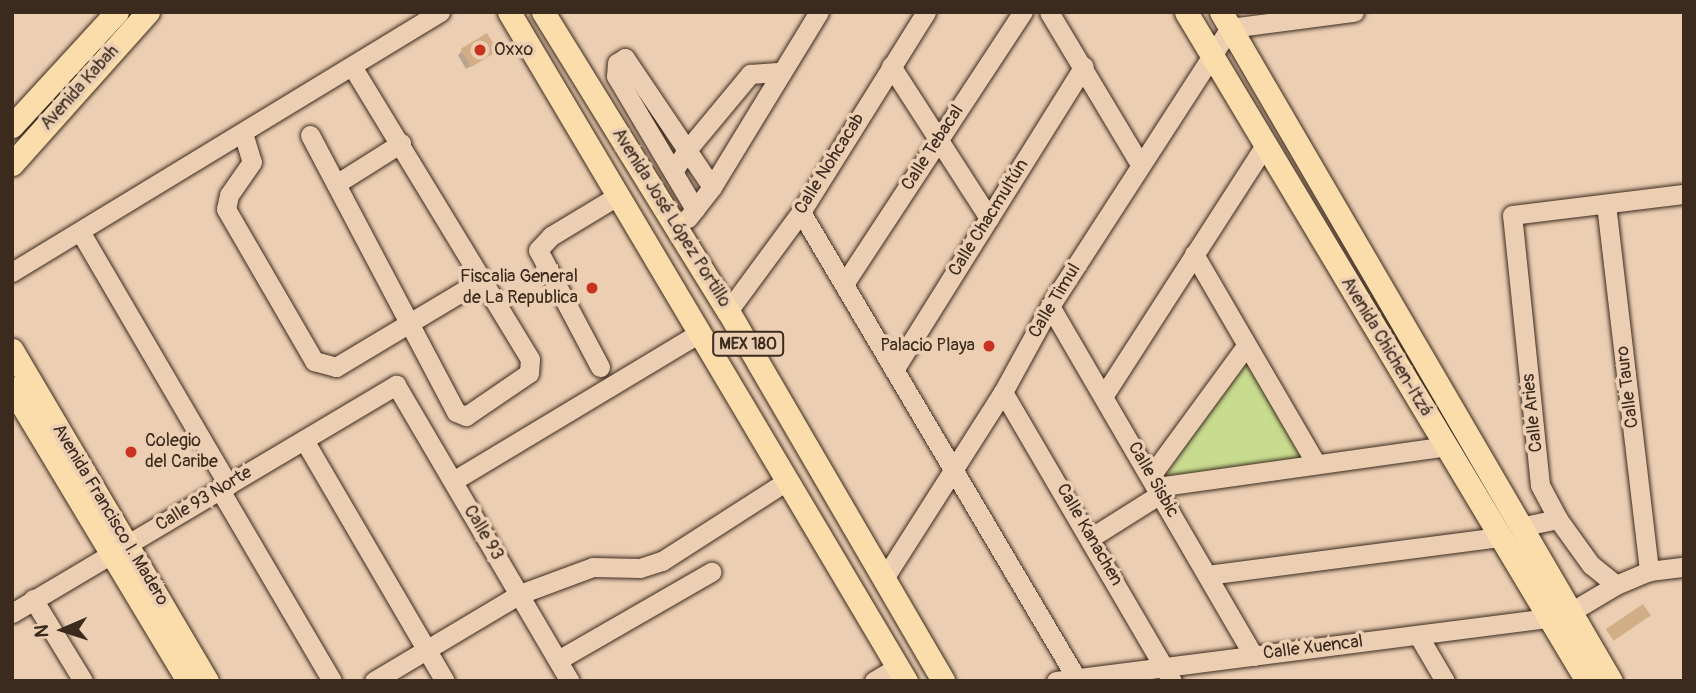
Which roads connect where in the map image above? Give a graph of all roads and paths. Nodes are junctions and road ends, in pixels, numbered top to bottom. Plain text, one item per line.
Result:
1 (117, 12) edge
2 (148, 12) edge
3 (440, 12) edge
4 (509, 12) edge
5 (543, 12) edge
6 (819, 12) edge
7 (926, 12) edge
8 (1023, 12) edge
9 (1049, 12) edge
10 (1353, 12) edge
11 (1198, 17) edge
12 (1281, 17) edge
13 (1225, 20) edge
14 (1214, 58) junction
15 (352, 66) junction
16 (891, 66) junction
17 (1084, 66) junction
18 (781, 72) junction
19 (12, 126) edge
20 (243, 133) junction
21 (310, 135) dead end
22 (940, 138) junction
23 (401, 143) junction
24 (1265, 145) junction
25 (687, 150) junction
26 (12, 164) edge
27 (1140, 164) junction
28 (674, 170) junction
29 (336, 184) junction
30 (712, 187) junction
31 (1684, 194) edge
32 (620, 195) junction
33 (1606, 204) junction
34 (695, 209) junction
35 (801, 212) junction
36 (989, 218) junction
37 (677, 228) junction
38 (81, 233) junction
39 (1194, 254) junction
40 (12, 272) edge
41 (483, 279) junction
42 (844, 284) junction
43 (1050, 306) junction
44 (728, 311) junction
45 (408, 325) junction
46 (701, 332) junction
47 (1246, 346) junction
48 (12, 350) edge
49 (600, 367) dead end
50 (894, 370) junction
51 (396, 385) joint
52 (12, 388) edge
53 (1003, 392) junction
54 (1104, 395) junction
55 (304, 440) junction
56 (1447, 446) junction
57 (1316, 464) junction
58 (953, 471) junction
59 (453, 481) junction
60 (785, 482) junction
61 (1155, 486) junction
62 (224, 487) junction
63 (1558, 519) junction
64 (1520, 527) junction
65 (1092, 537) junction
66 (1499, 537) junction
67 (120, 549) junction
68 (1684, 567) edge
69 (1649, 571) junction
70 (711, 572) dead end
71 (1208, 575) junction
72 (885, 577) junction
73 (1616, 584) junction
74 (520, 594) junction
75 (33, 599) junction
76 (12, 612) edge
77 (1559, 616) junction
78 (1418, 635) junction
79 (425, 650) junction
80 (1254, 656) junction
81 (558, 660) junction
82 (901, 674) edge
83 (1168, 674) edge
84 (1077, 679) edge
85 (83, 681) edge
86 (188, 681) edge
87 (207, 681) edge
88 (332, 681) edge
89 (374, 681) edge
90 (444, 681) edge
91 (570, 681) edge
92 (874, 681) edge
93 (943, 681) edge
94 (1056, 681) edge
95 (1445, 681) edge
96 (1587, 681) edge
97 (1611, 681) edge

1 - 19 main road, Avenida Kabah
2 - 26 main road, Avenida Kabah
3 - 15 street
4 - 32 main road, Avenida José López Portillo / MEX 180
5 - 37 main road, Avenida José López Portillo / MEX 180
6 - 18 street
7 - 16 street, Calle Nohcacab
8 - 22 street, Calle Tebacal
9 - 17 street
10 - 12 street
11 - 14 main road, Avenida Chichen-Itzá
12 - 13 street
13 - 14 street, Calle Timul
13 - 64 main road, Avenida Chichen-Itzá
14 - 24 main road, Avenida Chichen-Itzá
14 - 27 street, Calle Timul
15 - 20 street
15 - 23 street
16 - 22 street
16 - 35 street, Calle Nohcacab
17 - 27 street
17 - 36 street, Calle Chacmultún
18 - 25 street
18 - 30 street
20 - 38 street
20 - 45 street
21 - 29 street
22 - 36 street
22 - 42 street, Calle Tebacal
23 - 29 street
23 - 41 street
24 - 39 street
24 - 56 main road, Avenida Chichen-Itzá
25 - 28 street
25 - 28 street
25 - 30 street
27 - 43 street, Calle Timul
28 - 34 street
29 - 45 street
30 - 34 street
31 - 33 street
32 - 46 main road, Avenida José López Portillo / MEX 180
32 - 49 street
33 - 63 street, Calle Aries
33 - 69 street, Calle Tauro
34 - 37 street
35 - 42 street
35 - 44 street, Calle Nohcacab
36 - 50 street, Calle Chacmultún
37 - 44 main road, Avenida José López Portillo / MEX 180
38 - 40 street
38 - 62 street
39 - 47 street
39 - 54 street
41 - 45 street
41 - 45 street
42 - 50 street
43 - 53 street, Calle Timul
43 - 54 street, Calle Sisbic
44 - 72 main road, Avenida José López Portillo / MEX 180
46 - 59 street
46 - 60 main road, Avenida José López Portillo / MEX 180
47 - 57 street
47 - 61 street
48 - 67 main road, Avenida Francisco I. Madero
50 - 58 street
51 - 55 street, Calle 93 Norte
51 - 59 street, Calle 93
52 - 67 main road, Avenida Francisco I. Madero
53 - 58 street, Calle Timul
53 - 65 street, Calle Kanachen
54 - 61 street, Calle Sisbic
55 - 62 street, Calle 93 Norte
55 - 79 street
56 - 57 street
56 - 66 main road, Avenida Chichen-Itzá
57 - 61 street
58 - 72 street, Calle Timul
58 - 84 street
59 - 74 street, Calle 93
60 - 74 street
60 - 82 main road, Avenida José López Portillo / MEX 180
61 - 65 street
61 - 71 street, Calle Sisbic
62 - 67 street, Calle 93 Norte
62 - 88 street
63 - 64 street
63 - 73 street, Calle Aries
64 - 77 main road, Avenida Chichen-Itzá
65 - 83 street, Calle Kanachen
66 - 71 street
66 - 77 main road, Avenida Chichen-Itzá
67 - 75 street, Calle 93 Norte
67 - 86 main road, Avenida Francisco I. Madero
67 - 87 main road, Avenida Francisco I. Madero
68 - 69 street
69 - 73 street
70 - 81 street
71 - 80 street, Calle Sisbic
72 - 93 main road, Avenida José López Portillo / MEX 180
73 - 77 street
74 - 79 street
74 - 81 street, Calle 93
75 - 76 street, Calle 93 Norte
75 - 85 street
77 - 78 street, Calle Xuencal
77 - 96 main road, Avenida Chichen-Itzá
77 - 97 main road, Avenida Chichen-Itzá
78 - 80 street, Calle Xuencal
78 - 95 street
79 - 89 street
79 - 90 street
80 - 83 street, Calle Xuencal
81 - 91 street, Calle 93
82 - 92 street
83 - 84 street, Calle Xuencal
84 - 94 street, Calle Xuencal

